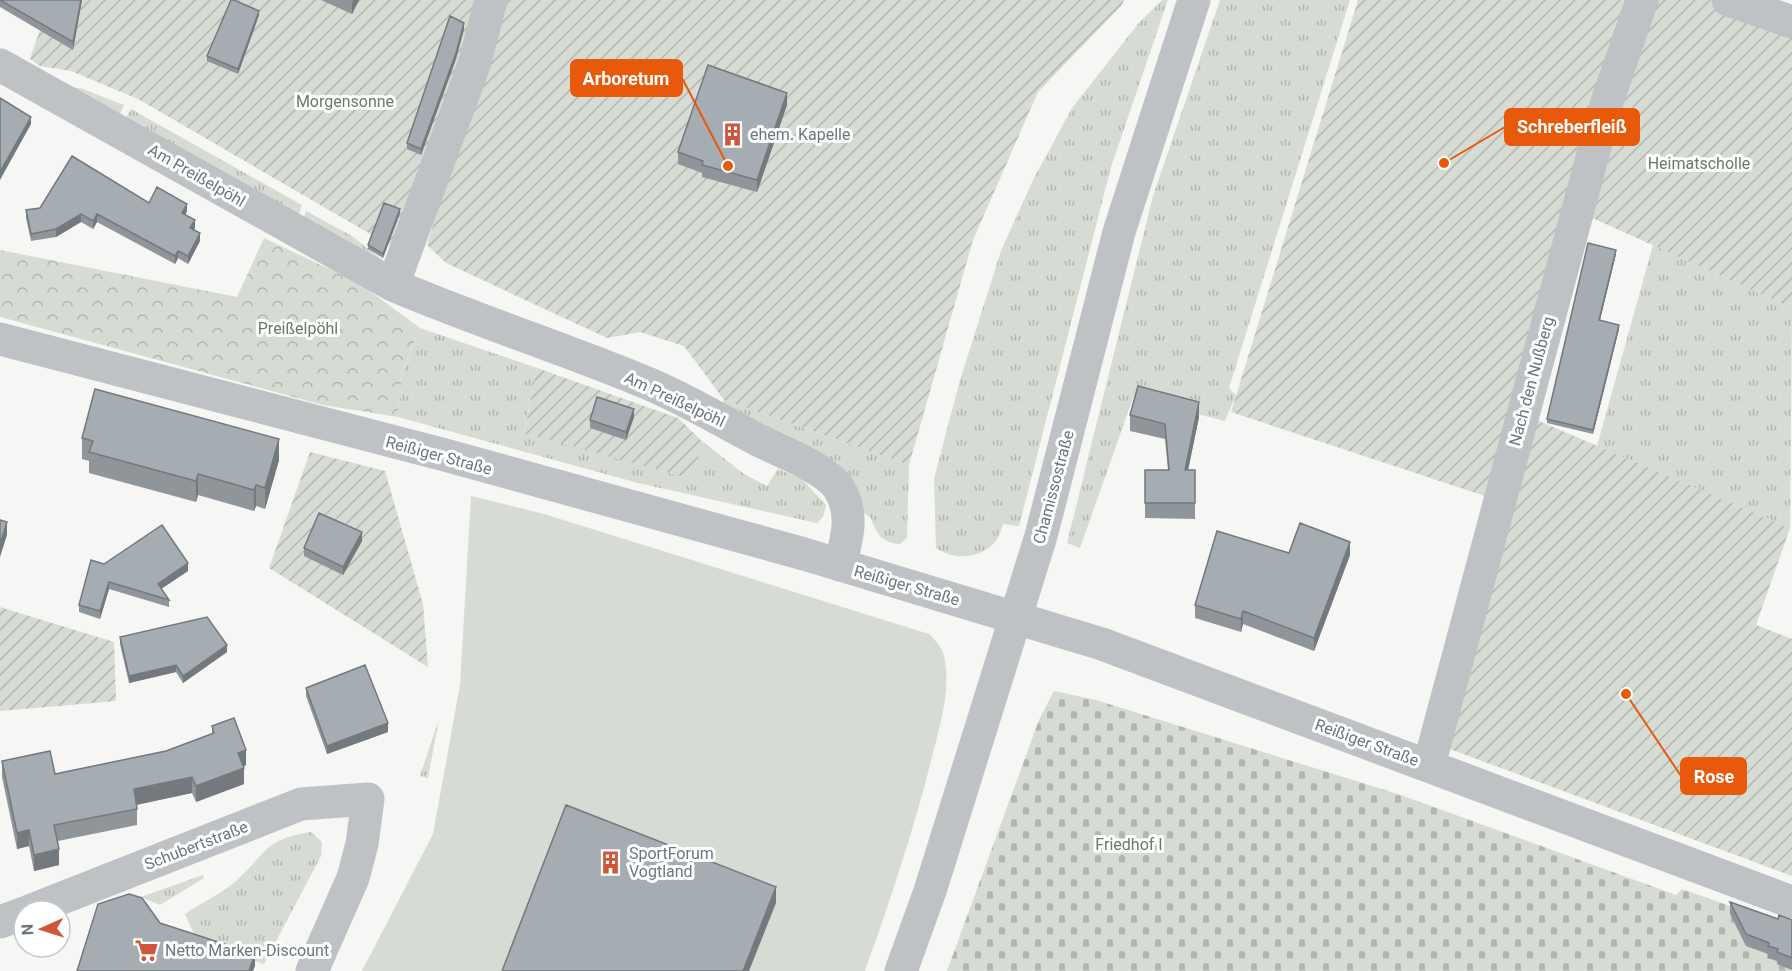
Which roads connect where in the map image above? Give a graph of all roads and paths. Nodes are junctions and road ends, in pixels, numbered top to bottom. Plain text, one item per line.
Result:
1 (491, 0) edge
2 (1194, 0) edge
3 (1642, 0) edge
4 (1728, 0) edge
5 (1792, 22) edge
6 (0, 65) edge
7 (393, 285) junction
8 (0, 339) edge
9 (840, 565) junction
10 (1015, 617) junction
11 (1429, 765) junction
12 (60, 899) edge
13 (1792, 902) edge
14 (312, 971) edge
15 (901, 971) edge

1 - 7 street
2 - 10 street, Chamissostraße
3 - 11 street, Nach den Nußberg
4 - 5 street
6 - 7 street, Am Preißelpöhl
7 - 9 street, Am Preißelpöhl
8 - 9 street, Reißiger Straße
9 - 10 street, Reißiger Straße
10 - 11 street, Reißiger Straße
10 - 15 street, Chamissostraße
11 - 13 street, Reißiger Straße
12 - 14 street, Schubertstraße

